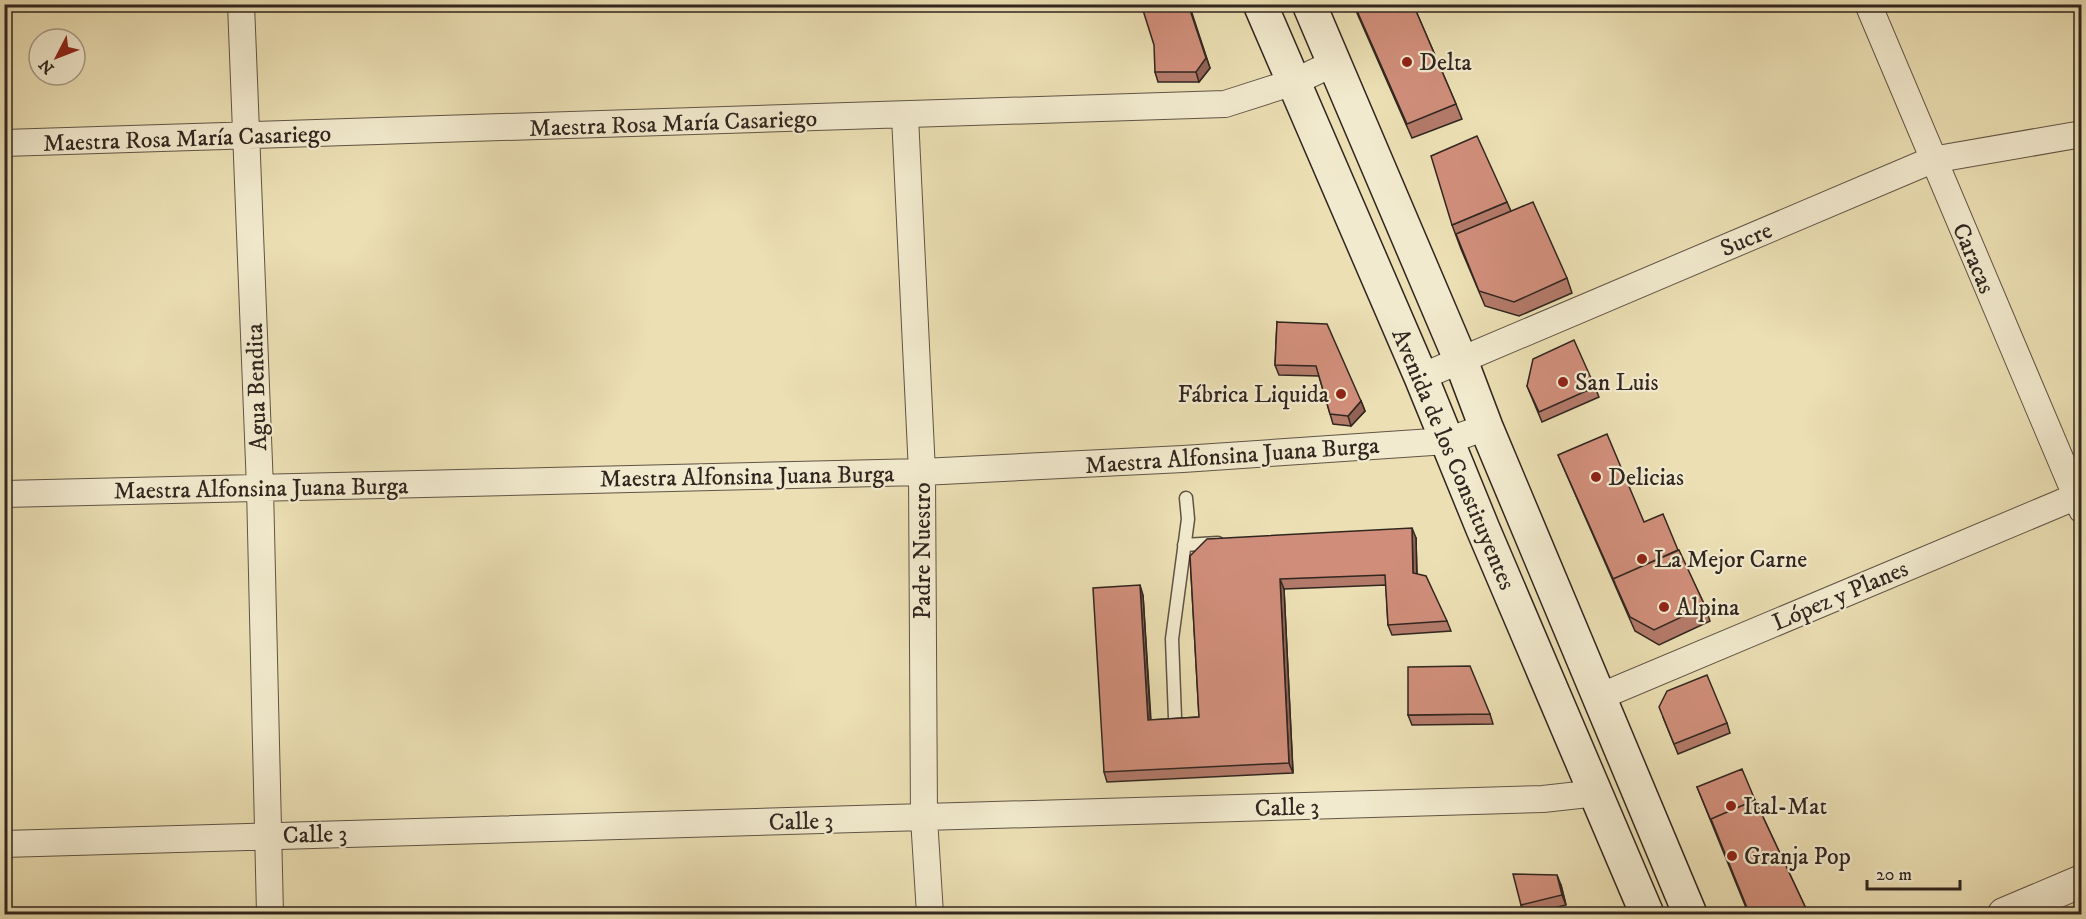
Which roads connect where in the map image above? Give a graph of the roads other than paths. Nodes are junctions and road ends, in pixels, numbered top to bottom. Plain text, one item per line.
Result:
1 (241, 4) edge
2 (1260, 4) edge
3 (1309, 4) edge
4 (1868, 4) edge
5 (1334, 63) junction
6 (1294, 82) junction
7 (905, 116) junction
8 (2082, 134) edge
9 (248, 136) junction
10 (4, 143) edge
11 (1932, 160) junction
12 (1461, 361) junction
13 (1421, 377) junction
14 (1486, 427) junction
15 (1447, 441) junction
16 (921, 472) junction
17 (260, 488) junction
18 (4, 494) edge
19 (1186, 498) dead end
20 (2079, 500) edge
21 (1230, 543) edge
22 (1184, 545) junction
23 (1599, 697) junction
24 (1174, 718) edge
25 (1597, 793) junction
26 (924, 818) junction
27 (267, 836) junction
28 (4, 844) edge
29 (2082, 881) edge
30 (270, 915) edge
31 (930, 915) edge
32 (1647, 915) edge
33 (1690, 915) edge
34 (2004, 915) edge

1 - 9 street, Agua Bendita
2 - 6 main road, Avenida de los Constituyentes
3 - 5 main road, Avenida de los Constituyentes
4 - 11 street, Caracas
5 - 6 street, Maestra Rosa María Casariego
5 - 12 main road, Avenida de los Constituyentes
6 - 7 street, Maestra Rosa María Casariego
6 - 13 main road, Avenida de los Constituyentes
7 - 9 street, Maestra Rosa María Casariego
7 - 16 street, Padre Nuestro
8 - 11 street, Sucre
9 - 10 street, Maestra Rosa María Casariego
9 - 17 street, Agua Bendita
11 - 12 street, Sucre
11 - 20 street, Caracas
12 - 13 street, Sucre
12 - 14 main road, Avenida de los Constituyentes
13 - 15 main road, Avenida de los Constituyentes
14 - 15 street, Maestra Alfonsina Juana Burga
14 - 23 main road, Avenida de los Constituyentes
15 - 16 street, Maestra Alfonsina Juana Burga
15 - 25 main road, Avenida de los Constituyentes
16 - 17 street, Maestra Alfonsina Juana Burga
16 - 26 street, Padre Nuestro
17 - 18 street, Maestra Alfonsina Juana Burga
17 - 27 street, Agua Bendita
19 - 22 lane
20 - 23 street, López y Planes
21 - 22 lane
22 - 24 lane
23 - 33 main road, Avenida de los Constituyentes
25 - 26 street, Calle 3
25 - 32 main road, Avenida de los Constituyentes
26 - 27 street, Calle 3
26 - 31 street, Padre Nuestro
27 - 28 street, Calle 3
27 - 30 street, Agua Bendita
29 - 34 street

